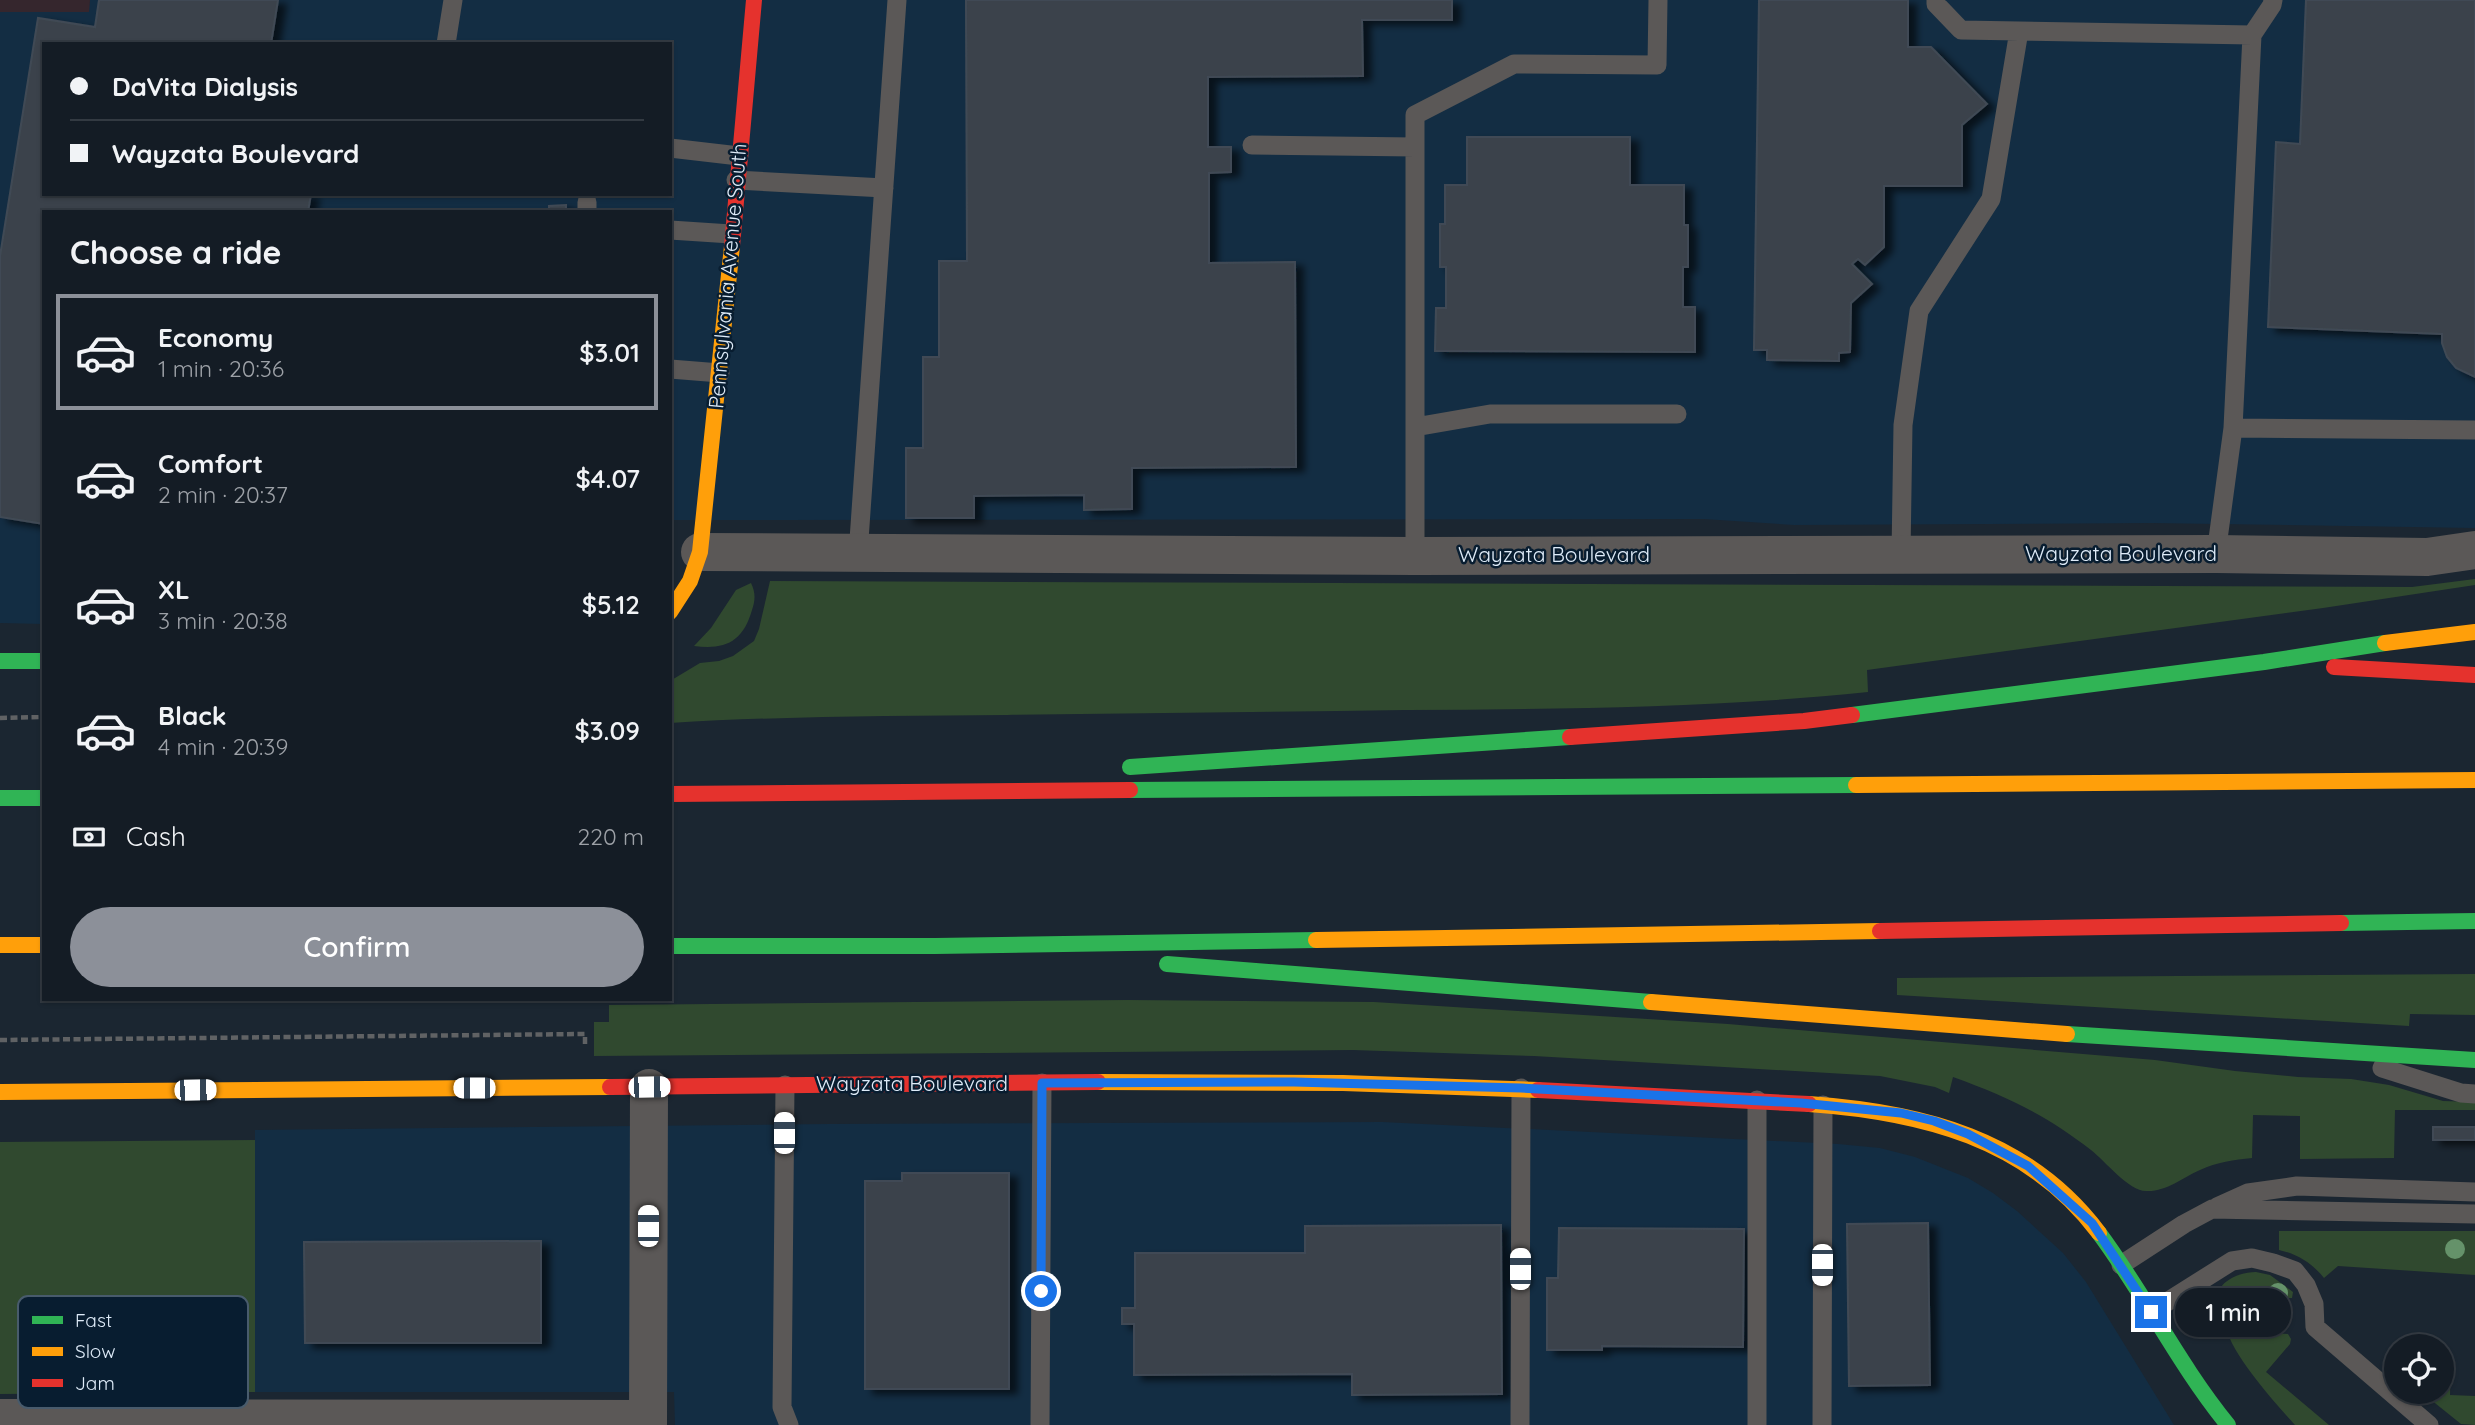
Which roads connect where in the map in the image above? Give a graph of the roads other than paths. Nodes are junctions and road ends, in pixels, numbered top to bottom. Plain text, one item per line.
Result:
1 (453, 0) edge
2 (754, 0) edge
3 (897, 0) edge
4 (1658, 0) edge
5 (1936, 0) edge
6 (2273, 0) edge
7 (2019, 31) junction
8 (2252, 35) junction
9 (446, 42) edge
10 (1252, 145) dead end
11 (1415, 147) junction
12 (672, 148) edge
13 (739, 156) junction
14 (736, 180) junction
15 (884, 188) junction
16 (672, 230) edge
17 (731, 234) junction
18 (672, 369) edge
19 (720, 373) junction
20 (1676, 414) dead end
21 (1415, 427) junction
22 (2233, 428) junction
23 (2475, 430) edge
24 (2475, 550) edge
25 (700, 552) junction
26 (858, 554) junction
27 (1901, 554) junction
28 (2216, 554) junction
29 (1415, 556) junction
30 (672, 610) edge
31 (2475, 632) edge
32 (0, 661) edge
33 (42, 662) edge
34 (2264, 662) junction
35 (2475, 675) edge
36 (1111, 768) dead end
37 (1014, 775) dead end
38 (2475, 780) edge
39 (672, 794) edge
40 (737, 794) junction
41 (0, 798) edge
42 (42, 798) edge
43 (2475, 921) edge
44 (0, 945) edge
45 (42, 945) edge
46 (672, 946) edge
47 (935, 946) junction
48 (1102, 959) dead end
49 (1158, 963) dead end
50 (2335, 1052) junction
51 (2475, 1060) edge
52 (1042, 1083) junction
53 (785, 1085) junction
54 (649, 1087) junction
55 (1521, 1088) junction
56 (0, 1092) edge
57 (2475, 1094) edge
58 (1757, 1100) junction
59 (1822, 1105) junction
60 (2475, 1192) edge
61 (2212, 1209) junction
62 (2475, 1214) edge
63 (2122, 1265) junction
64 (2151, 1312) junction
65 (0, 1418) edge
66 (648, 1422) edge
67 (789, 1425) edge
68 (1040, 1425) edge
69 (1520, 1425) edge
70 (1757, 1425) edge
71 (1822, 1425) edge
72 (2228, 1425) edge
73 (2428, 1425) edge

1 - 9 lane
2 - 13 main road, Pennsylvania Avenue South
3 - 15 lane
4 - 11 lane
5 - 7 lane
6 - 8 lane
7 - 8 lane
7 - 27 lane
8 - 22 lane
10 - 11 lane
11 - 21 lane
12 - 13 lane
13 - 14 main road, Pennsylvania Avenue South
14 - 15 lane
14 - 17 main road, Pennsylvania Avenue South
15 - 26 lane
16 - 17 lane
17 - 19 main road, Pennsylvania Avenue South
18 - 19 lane
19 - 25 main road, Pennsylvania Avenue South
20 - 21 lane
21 - 29 lane
22 - 23 lane
22 - 28 lane
24 - 28 street, Wayzata Boulevard
25 - 26 street, Wayzata Boulevard
25 - 30 main road
26 - 29 street, Wayzata Boulevard
27 - 28 street, Wayzata Boulevard
27 - 29 street, Wayzata Boulevard
31 - 34 main road
32 - 33 main road
34 - 35 main road
34 - 36 main road
37 - 40 main road
38 - 40 main road
39 - 40 main road
41 - 42 main road
43 - 47 main road
44 - 45 main road
46 - 47 main road
47 - 48 main road
49 - 50 main road
50 - 51 main road
50 - 57 lane
52 - 53 main road, Wayzata Boulevard
52 - 55 main road, Wayzata Boulevard
52 - 68 lane
53 - 54 main road, Wayzata Boulevard
53 - 67 lane
54 - 56 main road, Wayzata Boulevard
54 - 66 street
55 - 58 main road, Wayzata Boulevard
55 - 69 lane
58 - 59 main road, Wayzata Boulevard
58 - 70 lane
59 - 63 main road, Wayzata Boulevard
59 - 71 lane
60 - 61 lane
61 - 62 lane
61 - 63 lane
63 - 64 main road, Wayzata Boulevard
64 - 72 main road, Wayzata Boulevard
64 - 73 lane
65 - 66 street

